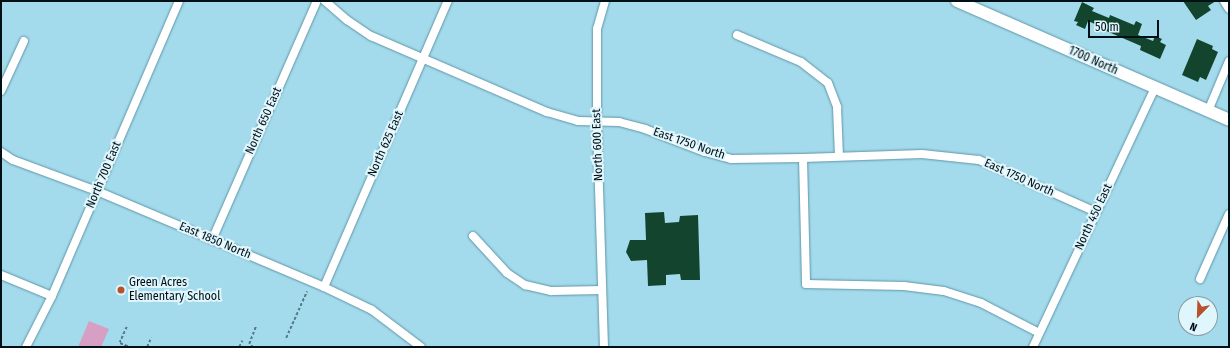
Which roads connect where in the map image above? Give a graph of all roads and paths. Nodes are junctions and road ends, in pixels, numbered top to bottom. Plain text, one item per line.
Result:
1 (179, 1) edge
2 (317, 1) edge
3 (325, 1) edge
4 (448, 1) edge
5 (605, 1) edge
6 (957, 1) edge
7 (1224, 1) edge
8 (1229, 9) edge
9 (737, 35) dead end
10 (24, 41) dead end
11 (423, 58) junction
12 (1229, 61) edge
13 (1155, 88) junction
14 (1, 91) edge
15 (1208, 111) junction
16 (1229, 120) edge
17 (597, 121) junction
18 (1, 152) edge
19 (839, 156) junction
20 (803, 158) junction
21 (97, 191) junction
22 (1096, 212) junction
23 (1229, 214) edge
24 (473, 236) dead end
25 (212, 240) junction
26 (1, 275) edge
27 (1200, 279) dead end
28 (324, 287) junction
29 (602, 290) junction
30 (307, 291) dead end
31 (52, 296) junction
32 (256, 326) dead end
33 (127, 327) dead end
34 (1039, 333) junction
35 (151, 338) dead end
36 (286, 338) dead end
37 (242, 341) dead end
38 (249, 344) dead end
39 (26, 347) edge
40 (130, 347) edge
41 (147, 347) edge
42 (239, 347) edge
43 (421, 347) edge
44 (604, 347) edge
45 (1033, 347) edge

1 - 21 street, North 700 East
2 - 25 street, North 650 East
3 - 11 street, East 1750 North
4 - 11 street, North 625 East
5 - 17 street, North 600 East
6 - 13 street, 1700 North
7 - 8 street
9 - 19 street
10 - 14 street
11 - 17 street, East 1750 North
11 - 28 street, North 625 East
12 - 15 street
13 - 15 street, 1700 North
13 - 22 street, North 450 East
15 - 16 street, 1700 North
17 - 20 street, East 1750 North
17 - 29 street, North 600 East
18 - 21 street, East 1850 North
19 - 20 street, East 1750 North
19 - 22 street, East 1750 North
20 - 34 street
21 - 25 street, East 1850 North
21 - 31 street, North 700 East
22 - 34 street, North 450 East
23 - 27 street
24 - 29 street
25 - 28 street, East 1850 North
26 - 31 street
28 - 43 street, East 1850 North
29 - 44 street, North 600 East
30 - 36 path
31 - 39 street, North 700 East
32 - 38 path
33 - 40 path
34 - 45 street, North 450 East
35 - 41 path
37 - 42 path

